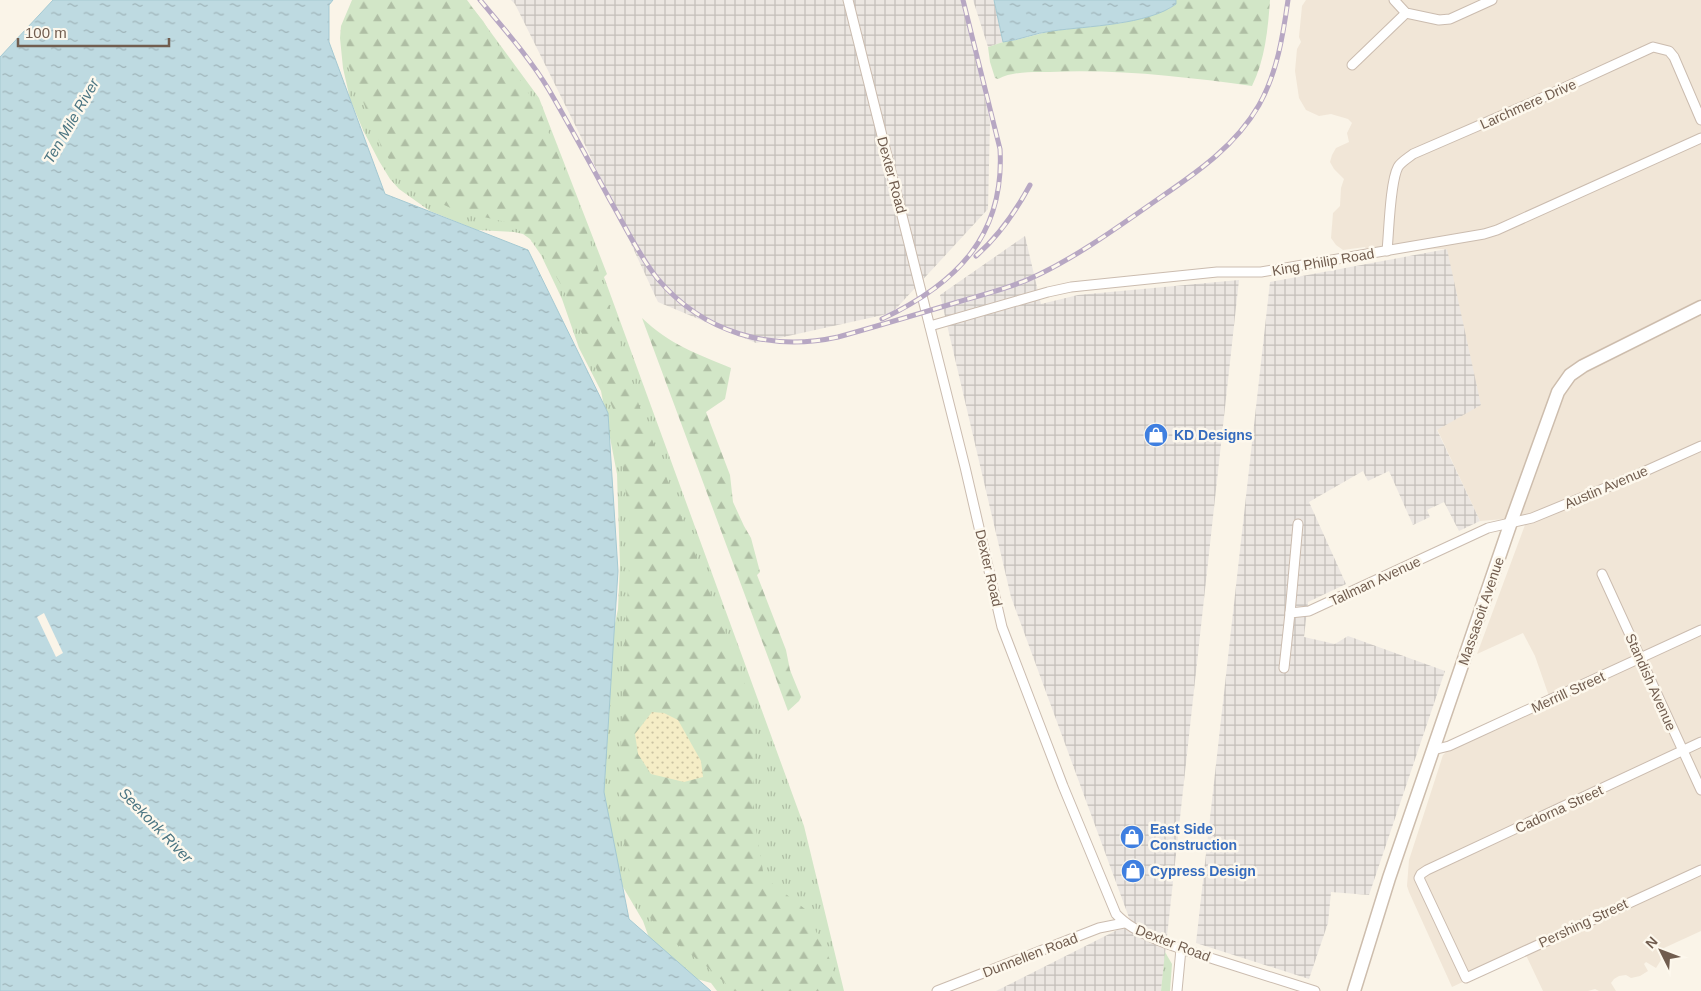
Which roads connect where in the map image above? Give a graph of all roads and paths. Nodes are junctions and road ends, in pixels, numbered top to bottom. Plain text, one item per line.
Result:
1 (848, 0) edge
2 (1394, 0) edge
3 (1492, 0) edge
4 (1406, 13) junction
5 (1352, 65) dead end
6 (1701, 120) edge
7 (1701, 138) edge
8 (1387, 251) junction
9 (1701, 307) edge
10 (930, 326) junction
11 (1701, 446) edge
12 (1298, 524) dead end
13 (1510, 524) junction
14 (1602, 574) dead end
15 (1290, 612) junction
16 (1701, 630) edge
17 (1641, 659) junction
18 (1284, 668) dead end
19 (1701, 742) edge
20 (1433, 750) junction
21 (1682, 751) junction
22 (1701, 790) edge
23 (1701, 870) edge
24 (1124, 923) junction
25 (1181, 948) junction
26 (1466, 978) joint
27 (937, 991) edge
28 (1177, 991) edge
29 (1316, 991) edge
30 (1354, 991) edge

1 - 10 street, Dexter Road
2 - 4 street
3 - 4 street
4 - 5 street
6 - 8 street, Larchmere Drive
7 - 8 street, King Philip Road
8 - 10 street, King Philip Road
9 - 13 main road, Massasoit Avenue
10 - 24 street, Dexter Road
11 - 13 street, Austin Avenue
12 - 15 street
13 - 15 street, Tallman Avenue
13 - 20 main road, Massasoit Avenue
14 - 17 street, Standish Avenue
15 - 18 street
16 - 17 street, Merrill Street
17 - 20 street, Merrill Street
17 - 21 street, Standish Avenue
19 - 21 street, Cadorna Street
20 - 30 main road, Massasoit Avenue
21 - 22 street, Standish Avenue
21 - 26 street, Cadorna Street
23 - 26 street, Pershing Street
24 - 25 street, Dexter Road
24 - 27 street, Dunnellen Road
25 - 28 street
25 - 29 street, Dexter Road

